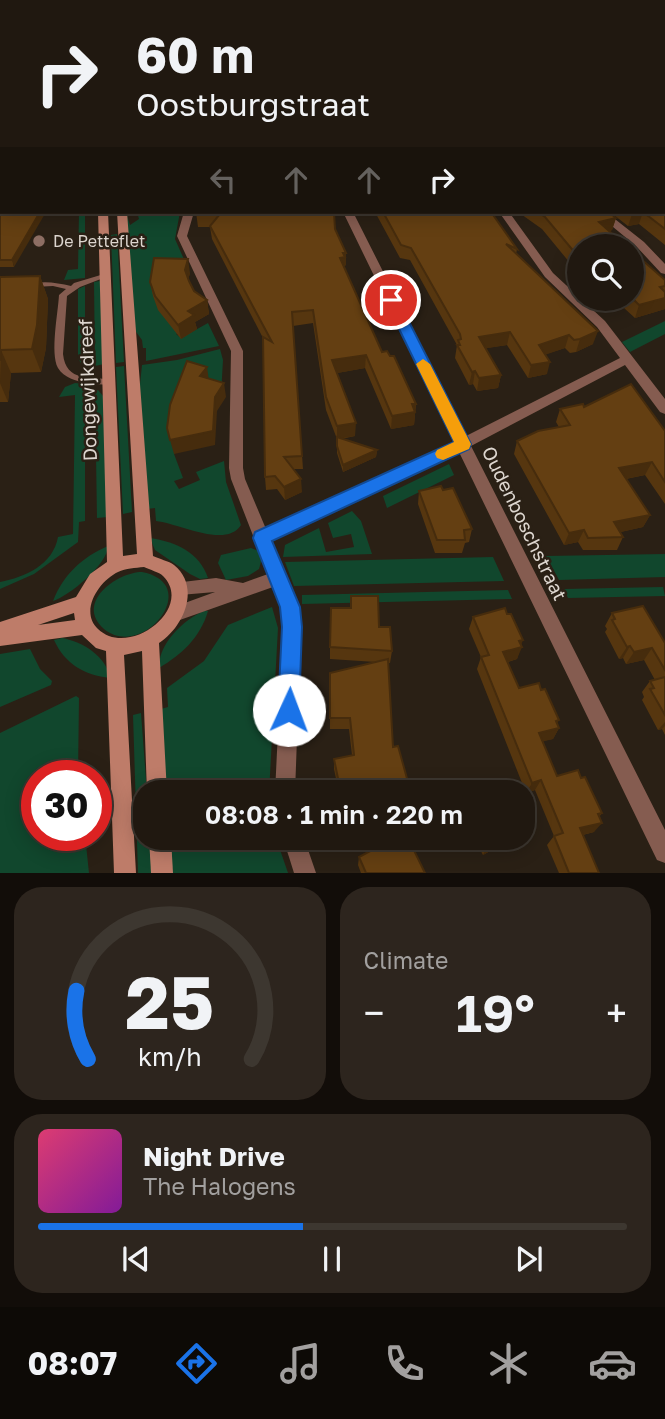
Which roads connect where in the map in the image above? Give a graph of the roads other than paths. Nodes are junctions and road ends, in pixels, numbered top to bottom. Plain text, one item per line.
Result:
1 (103, 214) edge
2 (122, 214) edge
3 (188, 214) edge
4 (349, 214) edge
5 (505, 214) edge
6 (602, 214) edge
7 (665, 271) edge
8 (104, 276) junction
9 (27, 285) edge
10 (69, 288) junction
11 (627, 359) junction
12 (110, 382) junction
13 (665, 409) edge
14 (463, 444) junction
15 (262, 538) junction
16 (145, 560) junction
17 (115, 566) junction
18 (278, 578) junction
19 (180, 588) junction
20 (239, 589) junction
21 (82, 603) junction
22 (177, 613) junction
23 (85, 626) junction
24 (0, 630) edge
25 (0, 638) edge
26 (150, 640) junction
27 (115, 646) junction
28 (156, 780) edge
29 (286, 780) edge
30 (161, 850) edge
31 (297, 850) edge
32 (665, 852) edge
33 (125, 873) edge
34 (162, 873) edge
35 (305, 873) edge

1 - 8 street, Dongewijkdreef
2 - 16 street
3 - 15 street
4 - 14 street, Oudenboschstraat
5 - 11 street
6 - 7 street
8 - 10 lane
8 - 12 street, Dongewijkdreef
9 - 10 lane
10 - 12 lane
11 - 13 street
11 - 14 street
12 - 17 street, Dongewijkdreef
14 - 15 street
14 - 32 street, Oudenboschstraat
15 - 18 street
16 - 17 street
16 - 19 street
17 - 21 street
18 - 20 street
18 - 29 street
19 - 20 street
19 - 22 street
20 - 22 street
21 - 23 street
21 - 24 street
22 - 26 street
23 - 25 street
23 - 27 street
26 - 27 street
26 - 28 street
27 - 33 street
30 - 34 street
31 - 35 street

